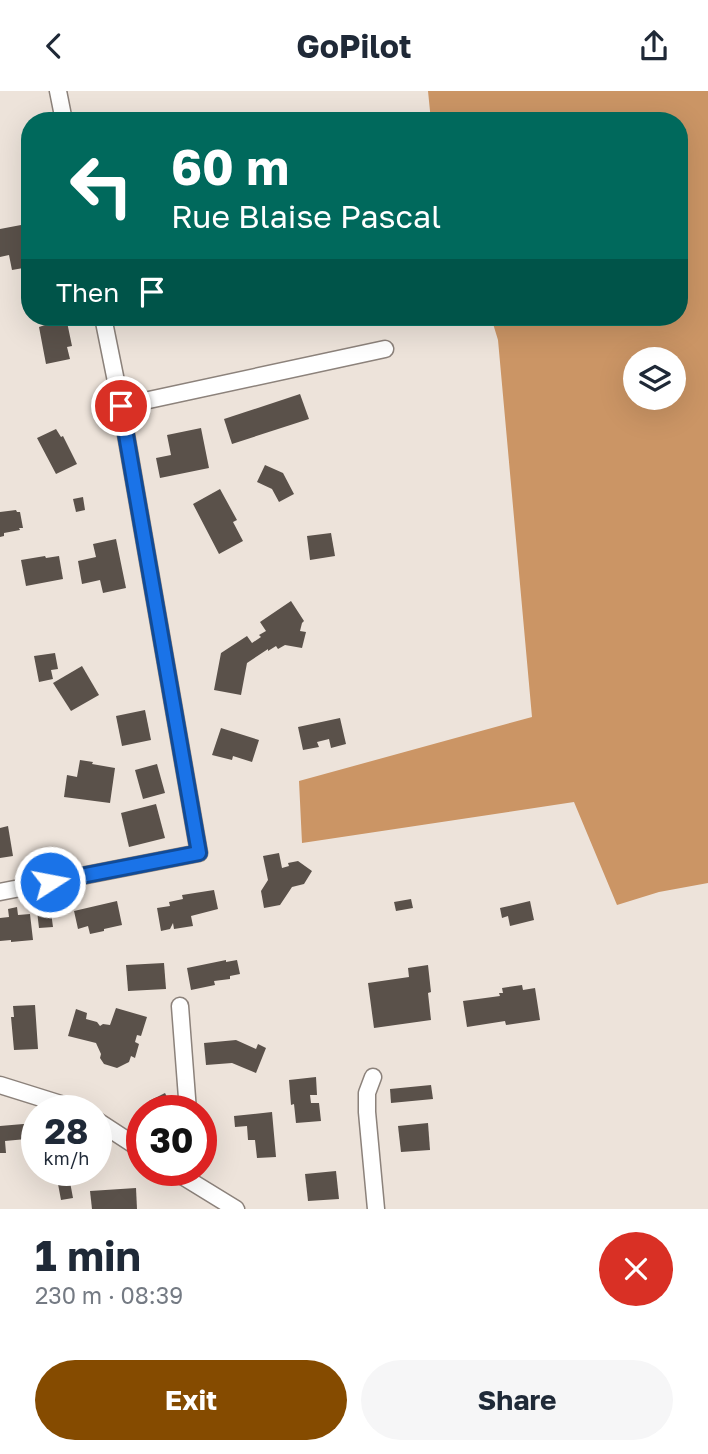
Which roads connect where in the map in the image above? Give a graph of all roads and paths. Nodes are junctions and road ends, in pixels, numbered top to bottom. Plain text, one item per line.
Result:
1 (58, 91) edge
2 (62, 112) edge
3 (105, 326) edge
4 (385, 349) dead end
5 (121, 406) junction
6 (0, 892) edge
7 (180, 1006) dead end
8 (373, 1077) dead end
9 (0, 1085) edge
10 (32, 1095) edge
11 (187, 1095) edge
12 (205, 1186) edge
13 (236, 1209) edge
14 (376, 1209) edge

1 - 2 street
3 - 5 street
4 - 5 street
5 - 6 street
7 - 11 street
8 - 14 street
9 - 10 street
12 - 13 street

